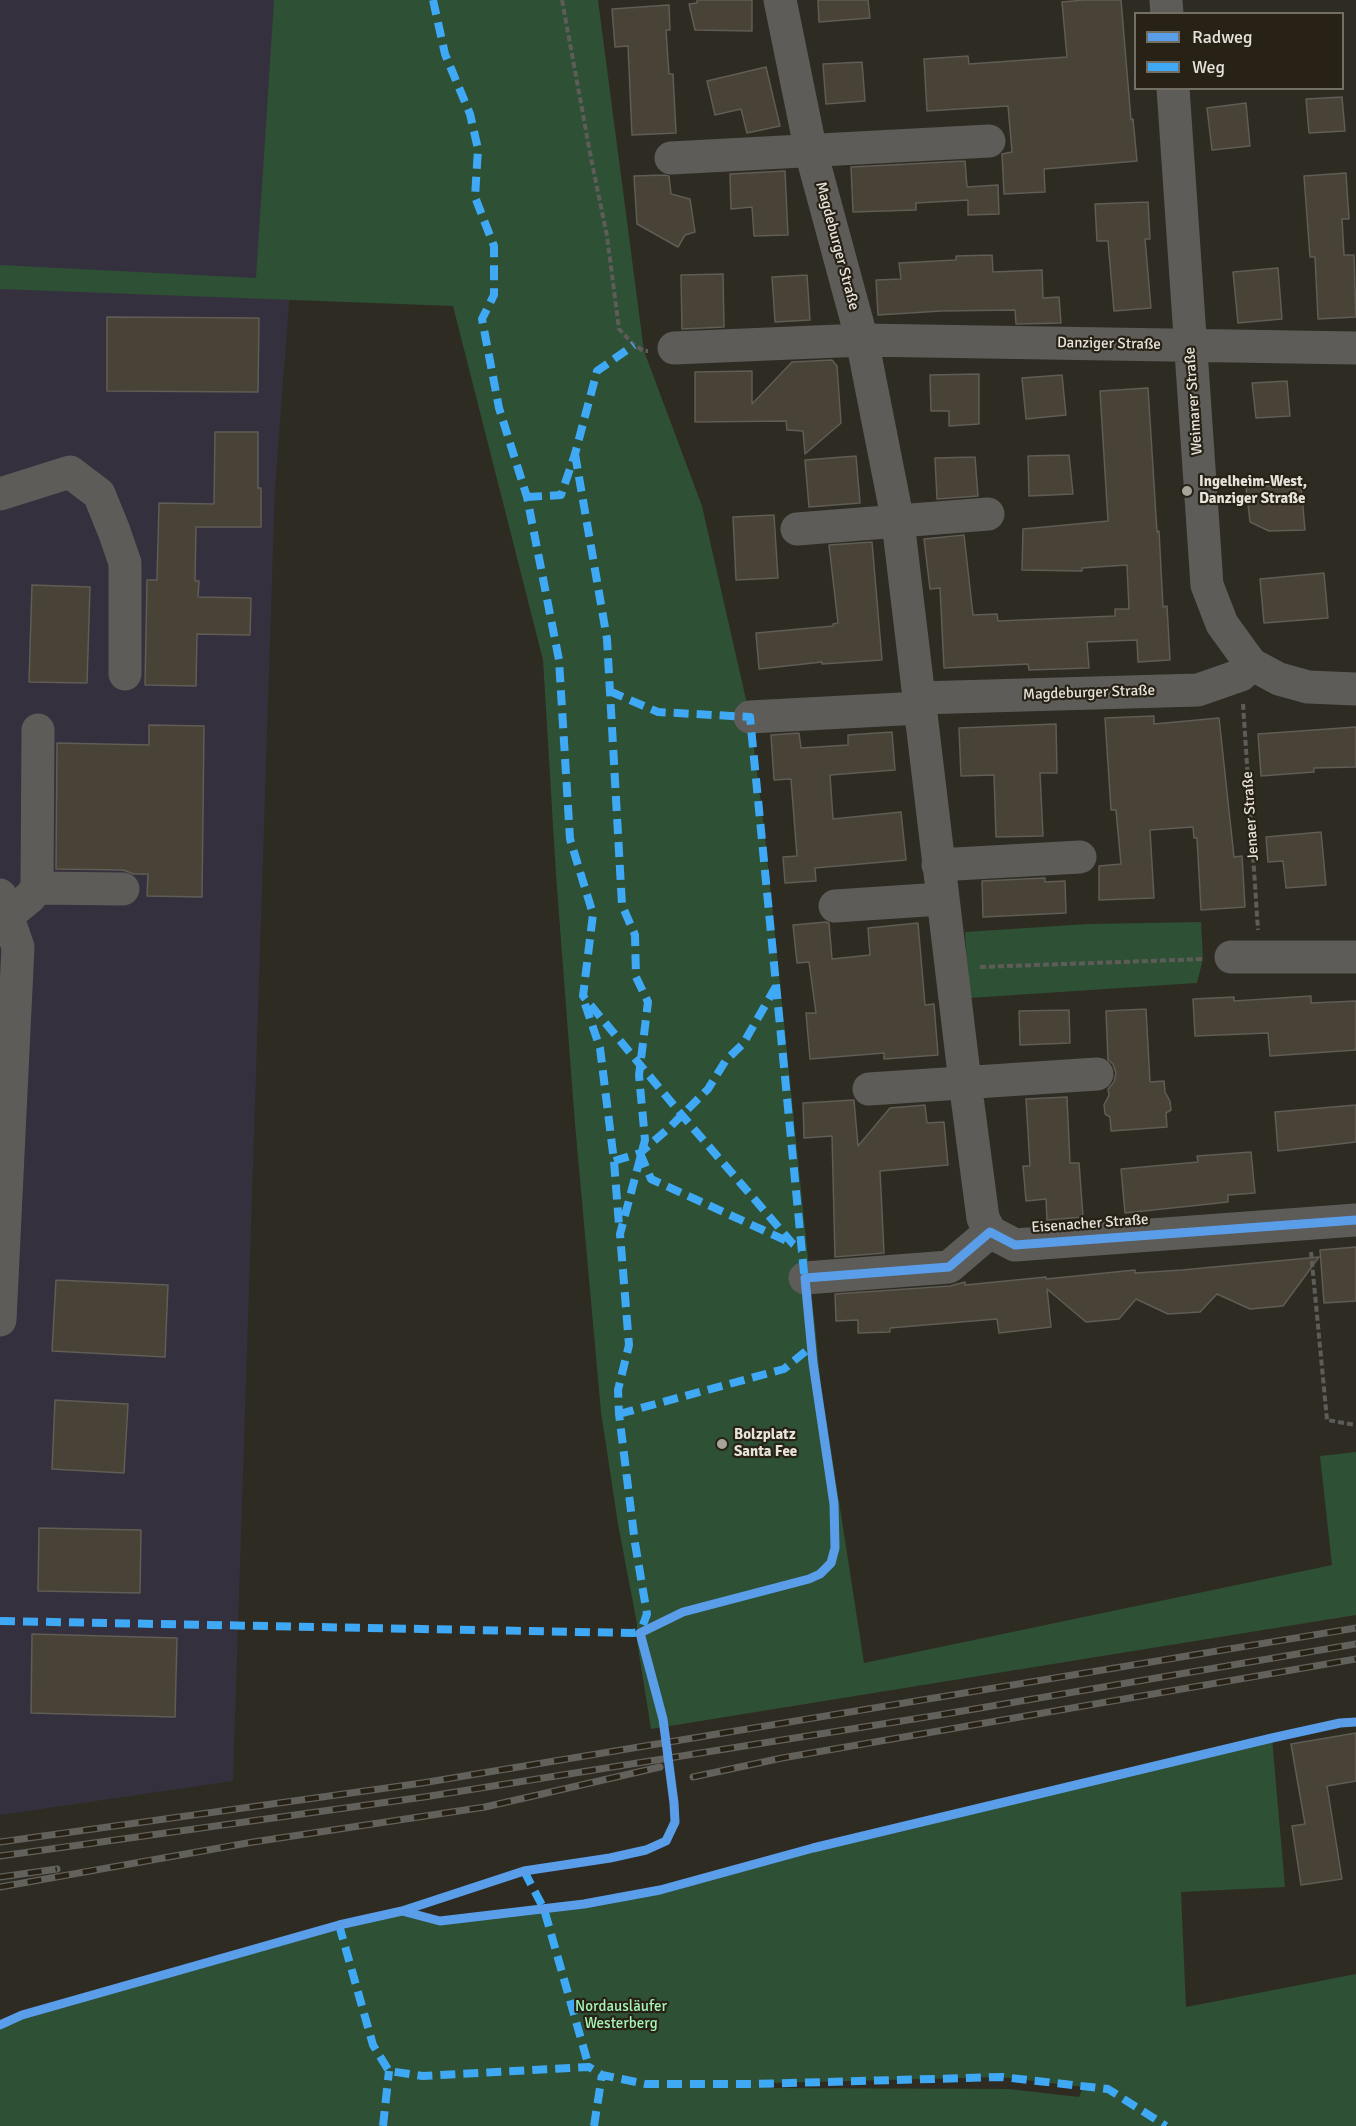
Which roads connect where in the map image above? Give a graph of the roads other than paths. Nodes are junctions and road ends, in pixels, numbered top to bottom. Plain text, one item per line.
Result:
1 (780, 0) edge
2 (1173, 90) edge
3 (989, 141) dead end
4 (811, 152) junction
5 (671, 158) dead end
6 (862, 340) junction
7 (1190, 345) junction
8 (674, 348) road end
9 (1356, 348) edge
10 (0, 494) edge
11 (988, 514) dead end
12 (898, 522) junction
13 (797, 529) dead end
14 (1246, 669) junction
15 (125, 674) dead end
16 (1356, 689) edge
17 (919, 703) junction
18 (750, 717) dead end
19 (38, 730) dead end
20 (1080, 857) dead end
21 (938, 865) junction
22 (37, 888) junction
23 (123, 889) dead end
24 (941, 899) junction
25 (4, 905) edge
26 (835, 906) dead end
27 (1244, 957) road end
28 (1356, 957) edge
29 (1097, 1074) dead end
30 (965, 1082) junction
31 (869, 1089) dead end
32 (1356, 1220) edge
33 (2, 1229) edge
34 (990, 1232) junction
35 (805, 1278) dead end
36 (0, 1320) edge

1 - 4 street, Magdeburger Straße
2 - 7 street, Weimarer Straße
3 - 4 street
4 - 5 street
4 - 6 street, Magdeburger Straße
6 - 7 street, Danziger Straße
6 - 8 street
6 - 12 street, Magdeburger Straße
7 - 9 street, Danziger Straße
7 - 14 street, Weimarer Straße
10 - 15 street
11 - 12 street
12 - 13 street
12 - 17 street, Magdeburger Straße
14 - 16 street, Weimarer Straße
14 - 17 street, Magdeburger Straße
17 - 18 street, Magdeburger Straße
17 - 21 street, Magdeburger Straße
19 - 22 street
20 - 21 street
21 - 24 street, Magdeburger Straße
22 - 23 street
22 - 25 street
24 - 26 street
24 - 30 street, Magdeburger Straße
25 - 33 street
27 - 28 street
29 - 30 street
30 - 31 street
30 - 34 street, Magdeburger Straße
32 - 34 street, Eisenacher Straße
33 - 36 street
34 - 35 street

